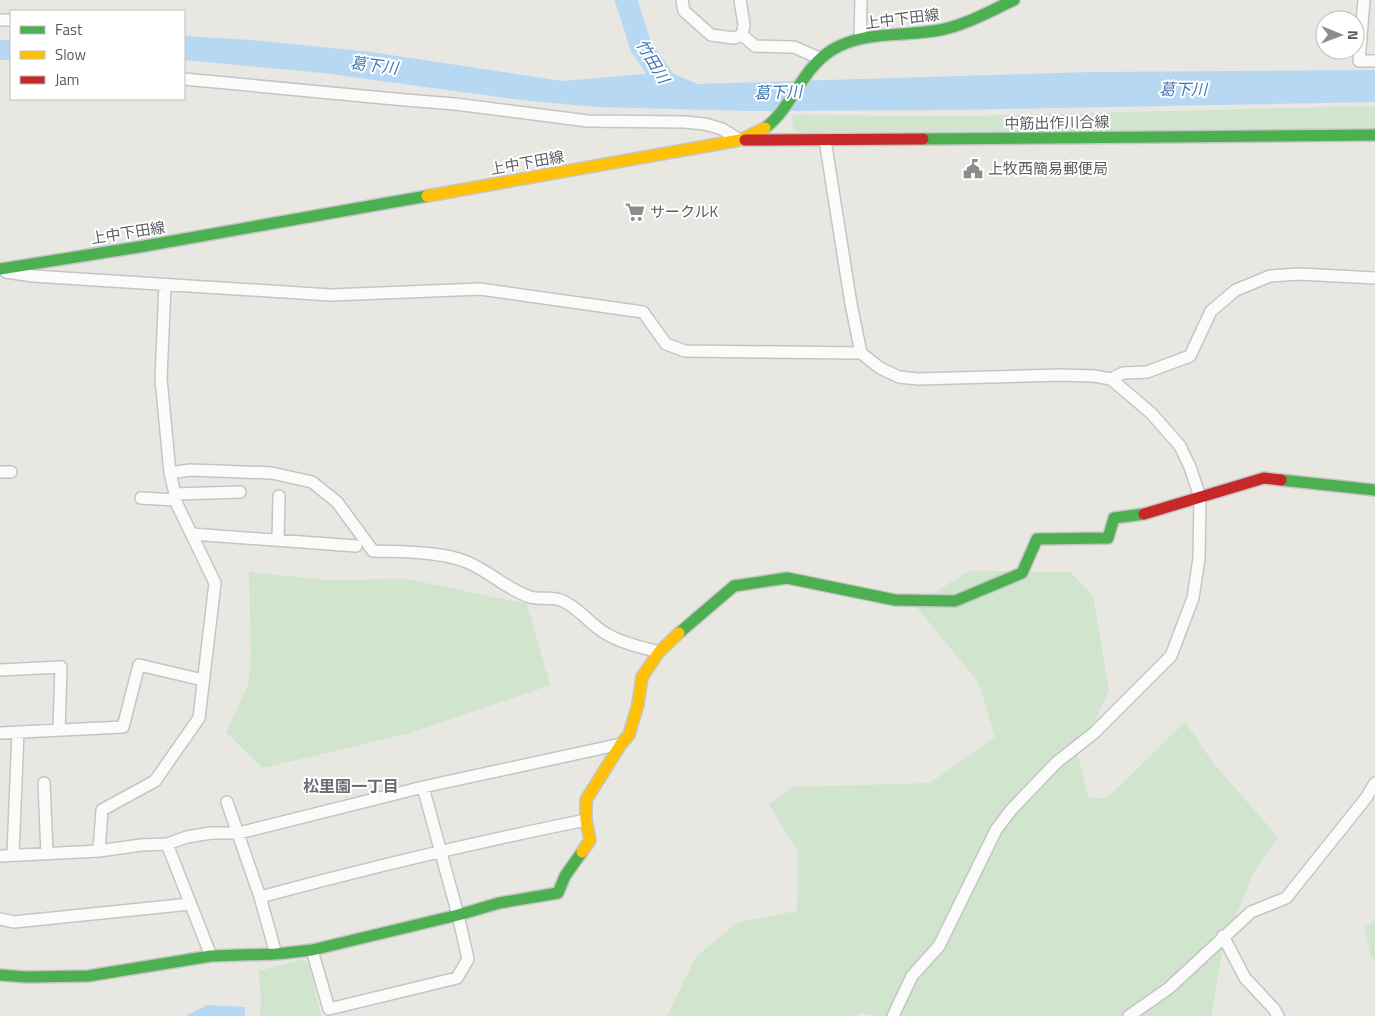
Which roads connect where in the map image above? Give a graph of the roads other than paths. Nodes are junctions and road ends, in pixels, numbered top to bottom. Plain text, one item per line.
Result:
1 (682, 0) edge
2 (740, 0) edge
3 (861, 0) edge
4 (1014, 0) edge
5 (1364, 0) edge
6 (742, 35) junction
7 (860, 39) junction
8 (819, 58) junction
9 (1375, 61) edge
10 (185, 79) edge
11 (1375, 135) edge
12 (740, 140) junction
13 (825, 140) junction
14 (0, 270) edge
15 (1375, 278) edge
16 (165, 285) junction
17 (861, 353) junction
18 (1112, 380) junction
19 (170, 473) junction
20 (1375, 490) edge
21 (240, 492) dead end
22 (279, 496) dead end
23 (175, 497) junction
24 (1200, 497) junction
25 (141, 498) dead end
26 (192, 534) junction
27 (278, 540) junction
28 (356, 546) dead end
29 (659, 652) junction
30 (0, 670) edge
31 (203, 680) junction
32 (58, 730) junction
33 (18, 732) junction
34 (0, 733) edge
35 (621, 744) junction
36 (44, 783) dead end
37 (423, 787) junction
38 (1374, 790) edge
39 (227, 802) dead end
40 (586, 820) junction
41 (239, 833) junction
42 (167, 844) junction
43 (99, 851) junction
44 (441, 852) junction
45 (47, 854) junction
46 (13, 855) junction
47 (0, 856) edge
48 (260, 897) junction
49 (190, 904) junction
50 (458, 915) junction
51 (0, 919) edge
52 (1223, 936) junction
53 (312, 950) junction
54 (276, 954) junction
55 (211, 956) junction
56 (0, 975) edge
57 (894, 1016) edge
58 (1129, 1016) edge
59 (1278, 1016) edge

1 - 6 street
2 - 6 street
3 - 7 street
4 - 7 main road, 上中下田線
5 - 9 street
6 - 8 street
7 - 8 main road, 上中下田線
8 - 12 main road, 上中下田線
10 - 12 street
11 - 13 main road, 中筋出作川合線
12 - 13 main road, 中筋出作川合線
12 - 14 main road, 上中下田線
13 - 17 street
14 - 16 street
15 - 18 street
16 - 17 street
16 - 19 street
17 - 18 street
18 - 24 street
19 - 23 street
19 - 29 street
20 - 24 main road
21 - 23 street
22 - 27 street
23 - 25 street
23 - 26 street
24 - 29 main road
24 - 57 street
26 - 27 street
26 - 31 street
27 - 28 street
29 - 35 main road
30 - 32 street
31 - 32 street
31 - 43 street
32 - 33 street
33 - 34 street
33 - 46 street
35 - 37 street
35 - 40 main road
36 - 45 street
37 - 41 street
37 - 44 street
38 - 52 street
39 - 41 street
40 - 44 street
40 - 50 main road
41 - 42 street
41 - 48 street
42 - 43 street
42 - 49 street
43 - 45 street
44 - 48 street
44 - 50 street
45 - 46 street
46 - 47 street
48 - 54 street
49 - 51 street
49 - 55 street
50 - 53 main road
50 - 53 street
52 - 58 street
52 - 59 street
53 - 54 main road
54 - 55 main road
55 - 56 main road

